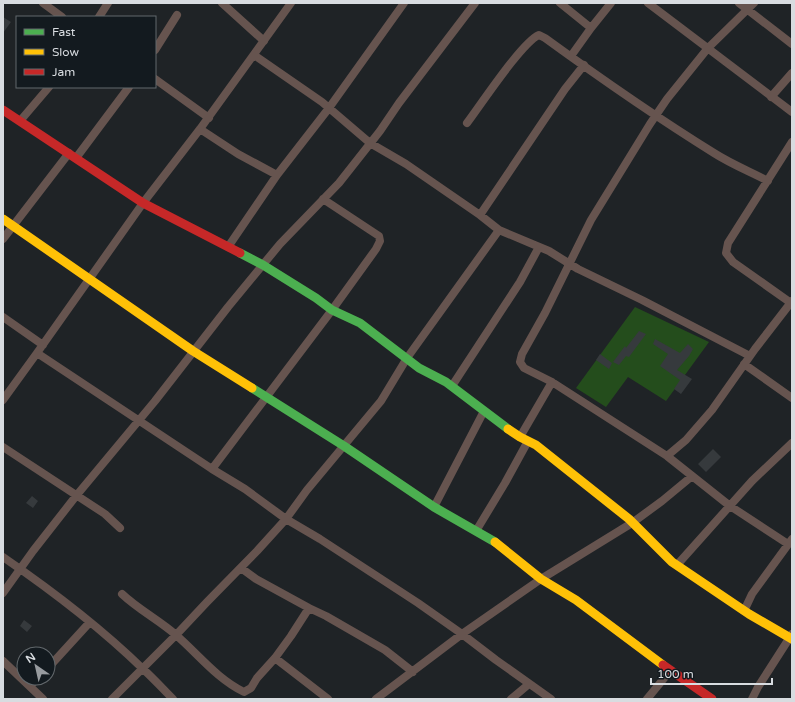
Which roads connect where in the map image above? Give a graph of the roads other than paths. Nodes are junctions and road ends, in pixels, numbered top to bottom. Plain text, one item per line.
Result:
1 (43, 3) edge
2 (108, 3) edge
3 (222, 3) edge
4 (291, 3) edge
5 (404, 3) edge
6 (475, 3) edge
7 (560, 3) edge
8 (611, 3) edge
9 (648, 3) edge
10 (739, 3) edge
11 (754, 3) edge
12 (748, 10) junction
13 (177, 15) dead end
14 (61, 16) edge
15 (99, 16) edge
16 (591, 28) junction
17 (264, 41) junction
18 (792, 44) edge
19 (156, 48) edge
20 (708, 48) junction
21 (254, 55) junction
22 (571, 56) junction
23 (584, 65) junction
24 (792, 73) edge
25 (156, 80) edge
26 (48, 88) edge
27 (127, 88) edge
28 (771, 97) junction
29 (329, 108) junction
30 (3, 110) edge
31 (792, 112) edge
32 (657, 115) junction
33 (208, 118) junction
34 (20, 121) junction
35 (467, 123) dead end
36 (200, 129) junction
37 (792, 142) edge
38 (370, 143) junction
39 (72, 156) junction
40 (277, 175) junction
41 (768, 181) junction
42 (323, 199) junction
43 (143, 202) junction
44 (480, 214) junction
45 (3, 219) edge
46 (12, 226) junction
47 (499, 230) junction
48 (3, 239) edge
49 (228, 247) junction
50 (539, 247) junction
51 (570, 264) junction
52 (263, 265) junction
53 (89, 280) junction
54 (791, 302) edge
55 (332, 310) junction
56 (3, 317) edge
57 (42, 345) junction
58 (193, 351) junction
59 (37, 353) junction
60 (750, 356) junction
61 (407, 358) junction
62 (744, 364) junction
63 (552, 382) junction
64 (452, 386) junction
65 (267, 398) junction
66 (792, 398) edge
67 (3, 400) edge
68 (484, 411) junction
69 (138, 420) junction
70 (524, 439) junction
71 (792, 443) edge
72 (344, 446) junction
73 (3, 447) edge
74 (667, 456) junction
75 (212, 469) junction
76 (691, 477) junction
77 (76, 496) junction
78 (730, 506) junction
79 (434, 507) junction
80 (286, 519) junction
81 (632, 523) junction
82 (120, 528) dead end
83 (476, 531) junction
84 (790, 542) edge
85 (3, 557) edge
86 (677, 566) junction
87 (241, 568) junction
88 (20, 569) junction
89 (541, 579) junction
90 (3, 592) edge
91 (122, 594) dead end
92 (309, 608) junction
93 (744, 611) junction
94 (90, 622) junction
95 (462, 634) junction
96 (176, 636) junction
97 (791, 637) edge
98 (275, 658) junction
99 (56, 659) edge
100 (3, 661) edge
101 (143, 668) junction
102 (670, 671) junction
103 (413, 672) junction
104 (16, 673) edge
105 (529, 684) junction
106 (30, 686) edge
107 (43, 699) edge
108 (112, 699) edge
109 (173, 699) edge
110 (328, 699) edge
111 (376, 699) edge
112 (511, 699) edge
113 (551, 699) edge
114 (647, 699) edge
115 (712, 699) edge
116 (752, 699) edge

1 - 14 street
2 - 15 street
3 - 17 street
4 - 17 street
5 - 29 street
6 - 38 street
7 - 16 street
8 - 16 street
9 - 20 street
10 - 12 street
11 - 12 street
12 - 18 street
12 - 20 street
13 - 19 street
16 - 22 street
17 - 21 street
20 - 28 street
20 - 32 street
21 - 29 street
21 - 33 street
22 - 23 street
22 - 35 street
23 - 32 street
23 - 44 street
24 - 28 street
25 - 33 street
26 - 34 street
27 - 39 street
28 - 31 street
29 - 38 street
29 - 40 street
30 - 34 main road
32 - 41 street
32 - 51 street
33 - 36 street
34 - 39 main road
36 - 40 street
36 - 43 street
37 - 41 street
38 - 42 street
38 - 44 street
39 - 43 main road
39 - 46 street
40 - 49 street
41 - 54 street
42 - 52 street
42 - 55 street
43 - 49 main road
43 - 53 street
44 - 47 street
45 - 46 main road
46 - 48 street
46 - 53 main road
47 - 50 street
47 - 61 street
49 - 52 main road
50 - 51 street
50 - 64 street
51 - 60 street
51 - 63 street
52 - 55 main road
52 - 58 street
53 - 57 street
53 - 58 main road
54 - 60 street
55 - 61 main road
55 - 65 street
56 - 57 street
57 - 59 street
58 - 65 main road
58 - 69 street
59 - 67 street
59 - 69 street
60 - 62 street
61 - 64 main road
61 - 72 street
62 - 66 street
62 - 74 street
63 - 70 street
63 - 74 street
64 - 68 main road
65 - 72 main road
65 - 75 street
68 - 70 main road
68 - 79 street
69 - 75 street
69 - 77 street
70 - 81 main road
70 - 83 street
71 - 78 street
72 - 79 main road
72 - 80 street
73 - 77 street
74 - 76 street
75 - 80 street
76 - 78 street
76 - 81 street
77 - 82 street
77 - 88 street
78 - 84 street
78 - 86 street
79 - 83 main road
80 - 87 street
80 - 95 street
81 - 86 main road
81 - 89 street
83 - 89 main road
84 - 93 street
85 - 88 street
86 - 93 main road
87 - 92 street
87 - 96 street
88 - 90 street
88 - 94 street
89 - 95 street
89 - 102 main road
91 - 96 street
92 - 98 street
92 - 103 street
93 - 97 main road
94 - 99 street
94 - 101 street
95 - 103 street
95 - 105 street
96 - 98 street
96 - 101 street
97 - 116 street
98 - 110 street
100 - 104 street
101 - 108 street
101 - 109 street
102 - 114 street
102 - 115 main road
103 - 111 street
105 - 112 street
105 - 113 street
106 - 107 street

